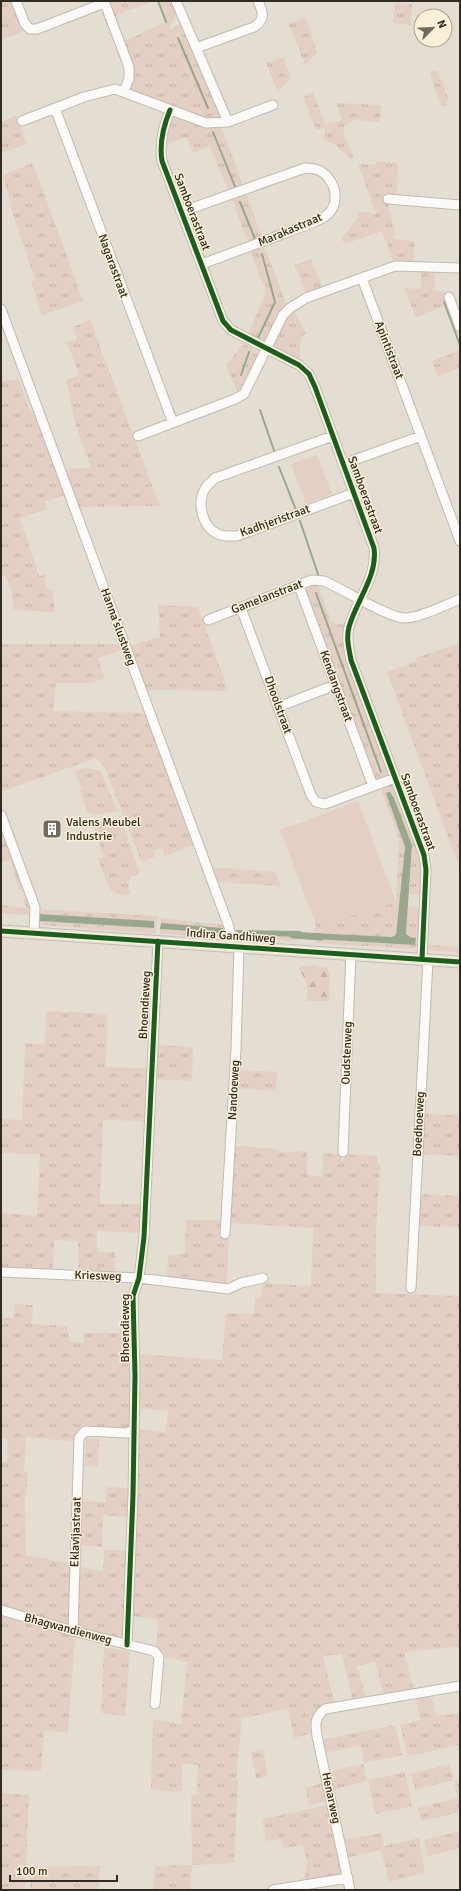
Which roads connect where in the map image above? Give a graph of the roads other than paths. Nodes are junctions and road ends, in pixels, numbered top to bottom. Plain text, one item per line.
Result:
1 (16, 1) edge
2 (176, 1) edge
3 (258, 1) edge
4 (104, 2) edge
5 (196, 48) junction
6 (124, 92) junction
7 (273, 105) dead end
8 (55, 108) junction
9 (170, 110) junction
10 (22, 121) dead end
11 (228, 122) junction
12 (388, 199) dead end
13 (460, 205) edge
14 (181, 212) junction
15 (202, 264) junction
16 (460, 268) edge
17 (362, 278) junction
18 (449, 297) dead end
19 (1, 309) edge
20 (460, 327) edge
21 (265, 348) junction
22 (173, 423) junction
23 (138, 436) dead end
24 (333, 436) junction
25 (421, 436) junction
26 (343, 464) junction
27 (354, 493) junction
28 (460, 541) edge
29 (299, 586) junction
30 (360, 598) junction
31 (460, 599) edge
32 (241, 608) junction
33 (208, 620) dead end
34 (335, 684) junction
35 (278, 707) junction
36 (395, 778) junction
37 (373, 786) junction
38 (1, 815) edge
39 (34, 929) junction
40 (1, 931) edge
41 (158, 941) junction
42 (235, 946) junction
43 (351, 954) junction
44 (424, 957) junction
45 (460, 962) edge
46 (344, 1152) dead end
47 (226, 1234) dead end
48 (1, 1272) edge
49 (139, 1278) junction
50 (263, 1278) dead end
51 (411, 1288) dead end
52 (134, 1430) junction
53 (1, 1610) edge
54 (72, 1631) junction
55 (127, 1645) junction
56 (460, 1686) edge
57 (155, 1704) dead end
58 (348, 1878) junction
59 (273, 1890) edge
60 (350, 1890) edge

1 - 4 street
2 - 5 street
3 - 5 street
4 - 6 street
5 - 11 street
6 - 8 street
6 - 9 street
7 - 11 street
8 - 10 street
8 - 22 street, Nagarastraat
9 - 11 street
9 - 14 street, Samboerastraat
12 - 13 street
14 - 15 street, Samboerastraat
14 - 15 street, Marakastraat
15 - 21 street, Samboerastraat
16 - 17 street
17 - 21 street
17 - 25 street, Apintistraat
18 - 20 street
19 - 42 street, Hanna'slustweg
21 - 22 street
21 - 24 street, Samboerastraat
22 - 23 street
24 - 26 street, Samboerastraat
24 - 27 street, Kadhjeristraat
25 - 26 street
25 - 28 street, Apintistraat
26 - 27 street, Samboerastraat
27 - 30 street, Samboerastraat
29 - 30 street, Gamelanstraat
29 - 32 street, Gamelanstraat
29 - 34 street, Kendangstraat
30 - 31 street, Gamelanstraat
30 - 36 street, Samboerastraat
32 - 33 street, Gamelanstraat
32 - 35 street, Dhoolstraat
34 - 35 street
34 - 37 street, Kendangstraat
35 - 37 street, Dhoolstraat
36 - 37 street
36 - 44 street, Samboerastraat
38 - 39 street
39 - 40 main road, Indira Gandhiweg
39 - 41 main road, Indira Gandhiweg
41 - 42 main road, Indira Gandhiweg
41 - 49 street, Bhoendieweg
42 - 43 main road, Indira Gandhiweg
42 - 47 street, Nandoeweg
43 - 44 main road, Indira Gandhiweg
43 - 46 street, Oudstenweg
44 - 45 main road, Indira Gandhiweg
44 - 51 street, Boedhoeweg
48 - 49 street, Kriesweg
49 - 50 street, Kriesweg
49 - 52 street, Bhoendieweg
52 - 54 street, Eklavijastraat
52 - 55 street, Bhoendieweg
53 - 54 street, Bhagwandienweg
54 - 55 street, Bhagwandienweg
55 - 57 street, Bhagwandienweg
56 - 58 street, Henarweg
58 - 59 street
58 - 60 street, Henarweg

